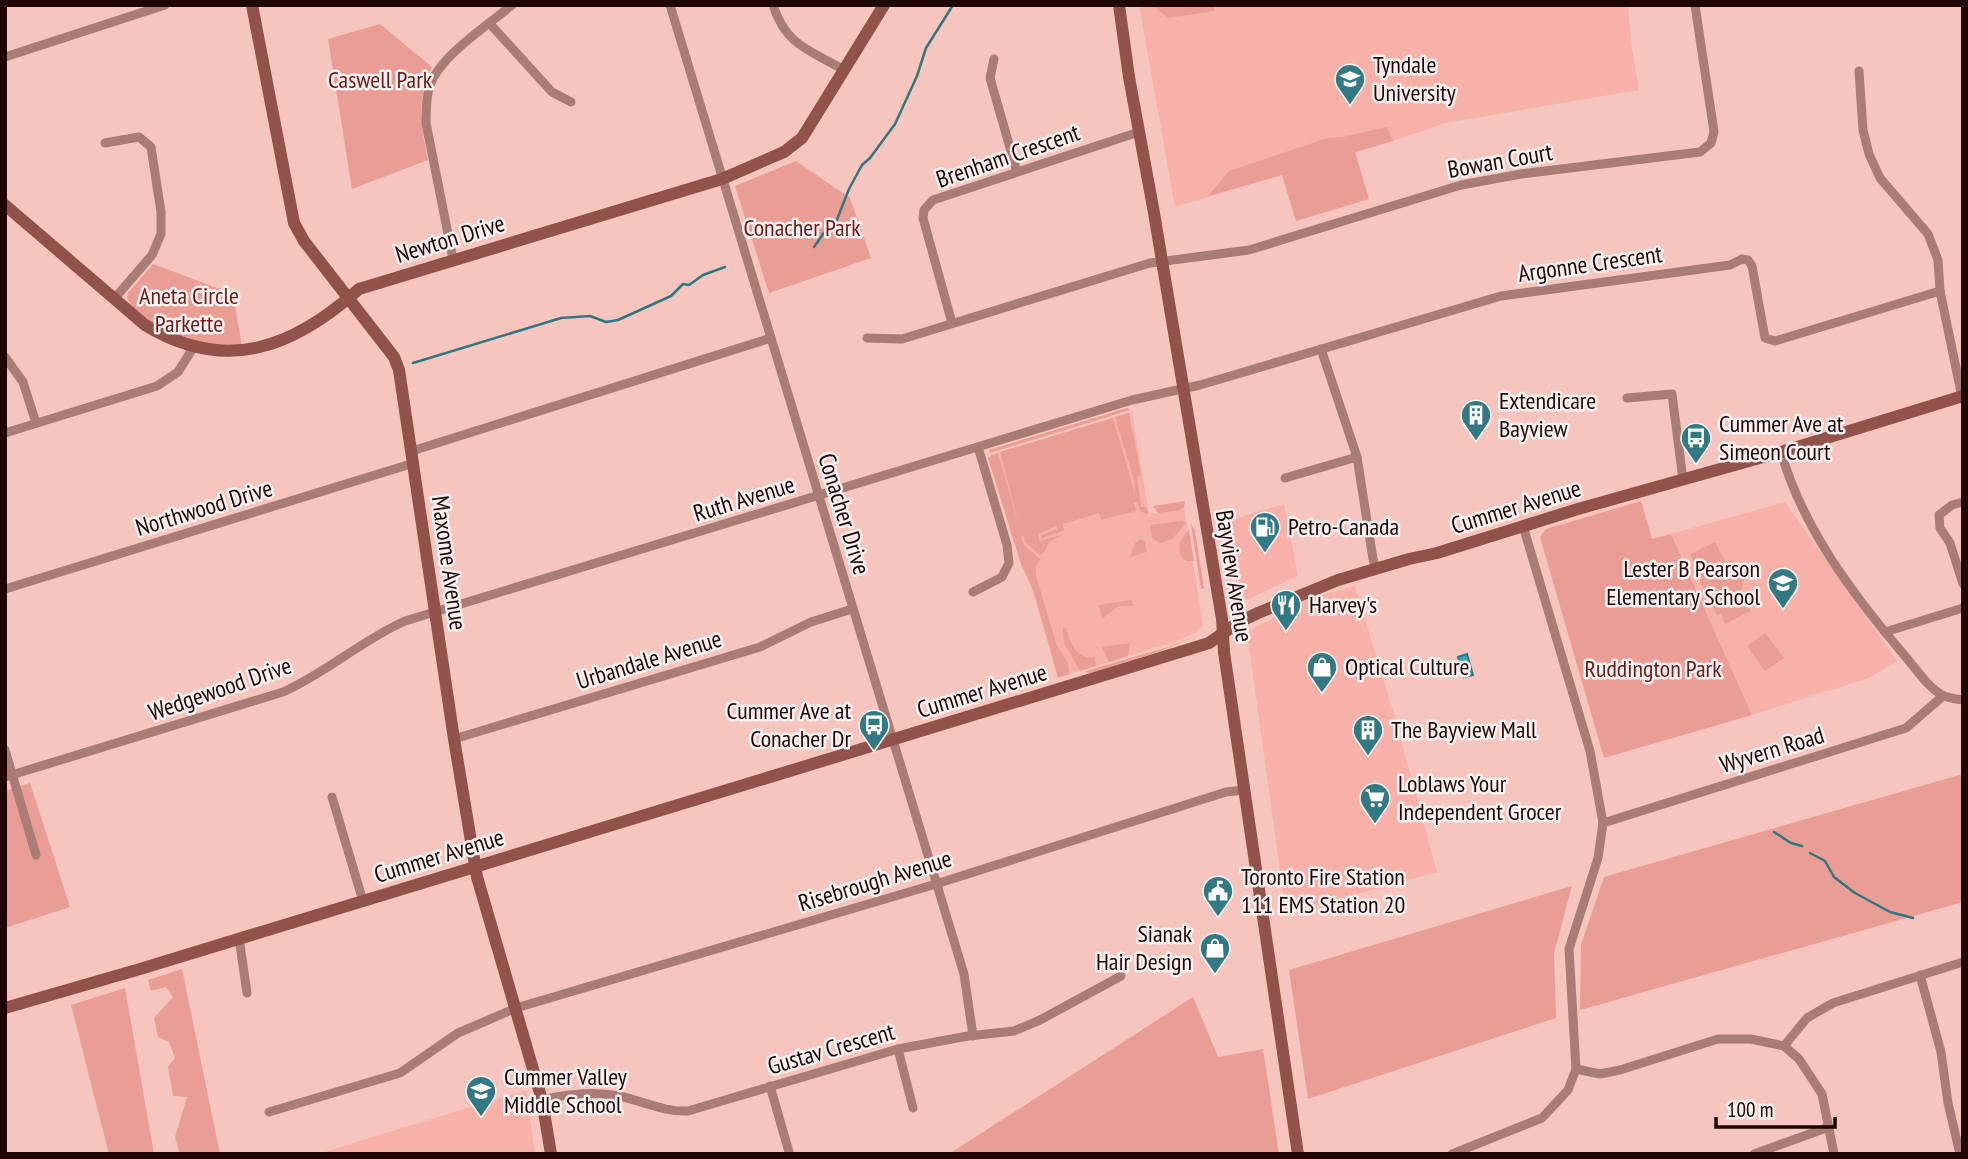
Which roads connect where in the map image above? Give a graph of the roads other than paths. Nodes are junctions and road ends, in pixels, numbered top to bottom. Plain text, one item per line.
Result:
1 (165, 5) edge
2 (253, 5) edge
3 (512, 5) edge
4 (670, 5) edge
5 (773, 5) edge
6 (884, 5) edge
7 (1119, 5) edge
8 (1695, 5) edge
9 (490, 24) junction
10 (5, 57) edge
11 (994, 59) dead end
12 (844, 70) junction
13 (1859, 71) dead end
14 (571, 102) dead end
15 (1139, 132) junction
16 (104, 143) dead end
17 (1017, 172) junction
18 (722, 179) junction
19 (5, 205) edge
20 (453, 259) junction
21 (1162, 262) junction
22 (1940, 291) junction
23 (349, 298) junction
24 (114, 299) junction
25 (952, 323) junction
26 (771, 338) junction
27 (867, 338) dead end
28 (193, 348) junction
29 (1321, 349) junction
30 (5, 357) edge
31 (1183, 389) junction
32 (1962, 396) edge
33 (1627, 398) dead end
34 (36, 423) junction
35 (5, 433) edge
36 (978, 447) junction
37 (1781, 452) junction
38 (413, 457) junction
39 (1357, 457) junction
40 (1285, 478) dead end
41 (1683, 480) junction
42 (818, 496) junction
43 (1963, 502) edge
44 (1522, 526) junction
45 (1376, 569) junction
46 (1963, 584) edge
47 (5, 589) edge
48 (973, 592) dead end
49 (1963, 608) edge
50 (852, 609) junction
51 (436, 612) junction
52 (1885, 632) junction
53 (1224, 633) junction
54 (1943, 696) junction
55 (1963, 700) edge
56 (454, 739) junction
57 (893, 740) junction
58 (5, 750) edge
59 (9, 776) edge
60 (1244, 790) junction
61 (332, 797) dead end
62 (1603, 822) junction
63 (36, 855) dead end
64 (476, 866) junction
65 (936, 884) junction
66 (363, 901) junction
67 (239, 938) junction
68 (1963, 962) edge
69 (1920, 975) junction
70 (1121, 976) dead end
71 (247, 993) dead end
72 (5, 1008) edge
73 (516, 1008) junction
74 (973, 1036) junction
75 (1784, 1046) junction
76 (898, 1049) junction
77 (1576, 1069) junction
78 (770, 1086) junction
79 (542, 1100) junction
80 (913, 1108) dead end
81 (269, 1112) dead end
82 (1829, 1127) junction
83 (789, 1152) dead end
84 (551, 1154) edge
85 (1298, 1154) edge
86 (1452, 1154) edge
87 (1754, 1154) edge
88 (1834, 1154) edge
89 (1960, 1154) edge

1 - 10 street
2 - 23 street, Maxome Avenue
3 - 9 street
4 - 18 street, Conacher Drive
5 - 12 street
6 - 12 street, Newton Drive
7 - 15 street, Bayview Avenue
8 - 21 street, Bowan Court
9 - 14 street
9 - 20 street
11 - 17 street
12 - 18 street, Newton Drive
13 - 22 street
15 - 17 street, Brenham Crescent
15 - 21 street, Bayview Avenue
16 - 24 street
17 - 25 street, Brenham Crescent
18 - 20 street, Newton Drive
18 - 26 street, Conacher Drive
19 - 24 street, Newton Drive
20 - 23 street, Newton Drive
21 - 25 street, Bowan Court
21 - 31 street, Bayview Avenue
22 - 29 street, Argonne Crescent
22 - 32 street
23 - 28 street, Newton Drive
23 - 38 street, Maxome Avenue
24 - 28 street, Newton Drive
25 - 27 street, Bowan Court
26 - 38 street, Northwood Drive
26 - 42 street, Conacher Drive
28 - 34 street
29 - 31 street, Argonne Crescent
29 - 39 street
30 - 34 street
31 - 36 street, Ruth Avenue
31 - 53 street, Bayview Avenue
32 - 37 street, Cummer Avenue
33 - 41 street
34 - 35 street
36 - 42 street, Ruth Avenue
36 - 48 street
37 - 41 street, Cummer Avenue
37 - 52 street
38 - 47 street, Northwood Drive
38 - 51 street, Maxome Avenue
39 - 40 street
39 - 45 street
41 - 44 street, Cummer Avenue
42 - 50 street, Conacher Drive
42 - 51 street, Ruth Avenue
43 - 46 street
44 - 45 street, Cummer Avenue
44 - 62 street
45 - 53 street, Cummer Avenue
49 - 52 street
50 - 56 street, Urbandale Avenue
50 - 57 street, Conacher Drive
51 - 56 street, Maxome Avenue
51 - 59 street, Wedgewood Drive
52 - 54 street
53 - 57 street, Cummer Avenue
53 - 60 street, Bayview Avenue
54 - 55 street
54 - 62 street, Wyvern Road
56 - 64 street, Maxome Avenue
57 - 64 street, Cummer Avenue
57 - 65 street, Conacher Drive
58 - 59 street
59 - 63 street
60 - 65 street, Risebrough Avenue
60 - 85 street, Bayview Avenue
61 - 66 street
62 - 77 street
64 - 66 street, Cummer Avenue
64 - 73 street, Maxome Avenue
65 - 73 street, Risebrough Avenue
65 - 74 street, Conacher Drive
66 - 67 street, Cummer Avenue
67 - 71 street
67 - 72 street, Cummer Avenue
68 - 69 street
69 - 75 street
69 - 89 street
70 - 74 street, Gustav Crescent
73 - 79 street, Maxome Avenue
73 - 81 street, Risebrough Avenue
74 - 76 street, Gustav Crescent
75 - 77 street
75 - 82 street
76 - 78 street, Gustav Crescent
76 - 80 street
77 - 86 street
78 - 79 street, Gustav Crescent
78 - 83 street
79 - 84 street, Maxome Avenue
82 - 87 street
82 - 88 street

